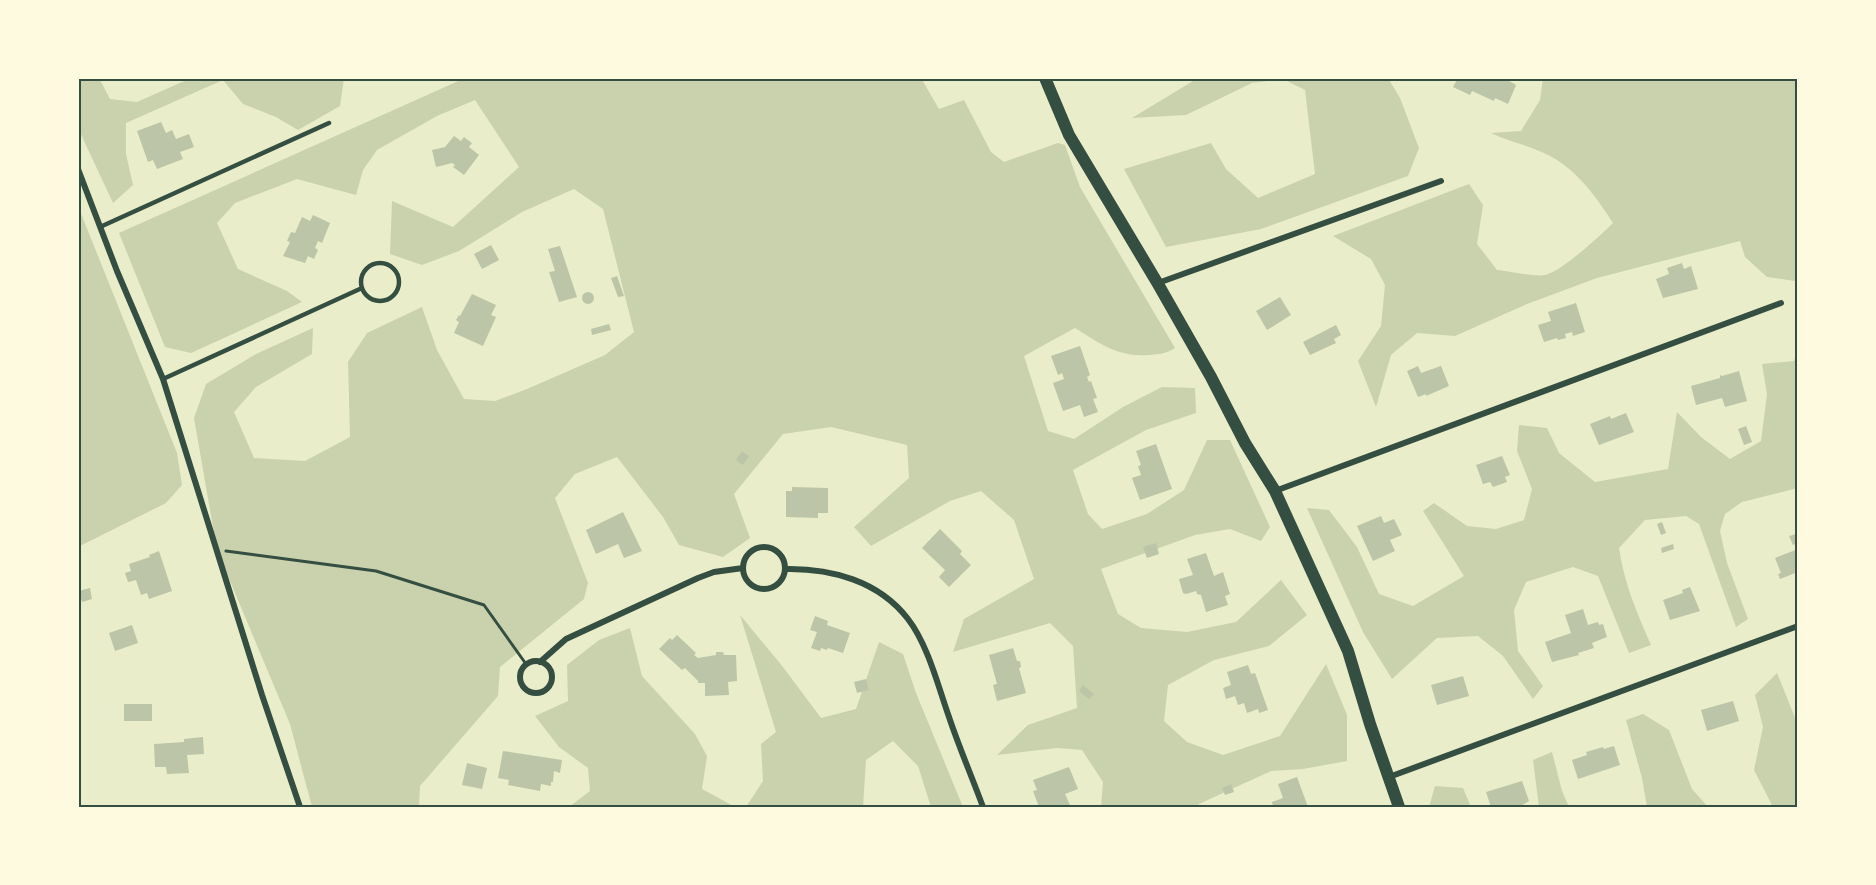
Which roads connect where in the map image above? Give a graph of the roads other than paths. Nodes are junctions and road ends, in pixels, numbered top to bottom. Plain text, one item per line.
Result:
1 (1045, 78) edge
2 (329, 123) dead end
3 (78, 169) edge
4 (1441, 181) dead end
5 (100, 227) junction
6 (1158, 284) junction
7 (362, 288) junction
8 (1781, 303) dead end
9 (163, 379) junction
10 (1275, 491) junction
11 (743, 568) junction
12 (785, 569) junction
13 (1798, 626) edge
14 (540, 662) junction
15 (1389, 777) junction
16 (300, 807) edge
17 (983, 807) edge
18 (1399, 807) edge

1 - 6 main road
2 - 5 lane
3 - 5 street
4 - 6 street
5 - 9 street
6 - 10 main road
7 - 7 lane
7 - 9 lane
8 - 10 street
9 - 16 street
10 - 15 main road
11 - 12 street
11 - 12 street
11 - 14 street
12 - 17 street
13 - 15 street
14 - 14 street
15 - 18 main road

